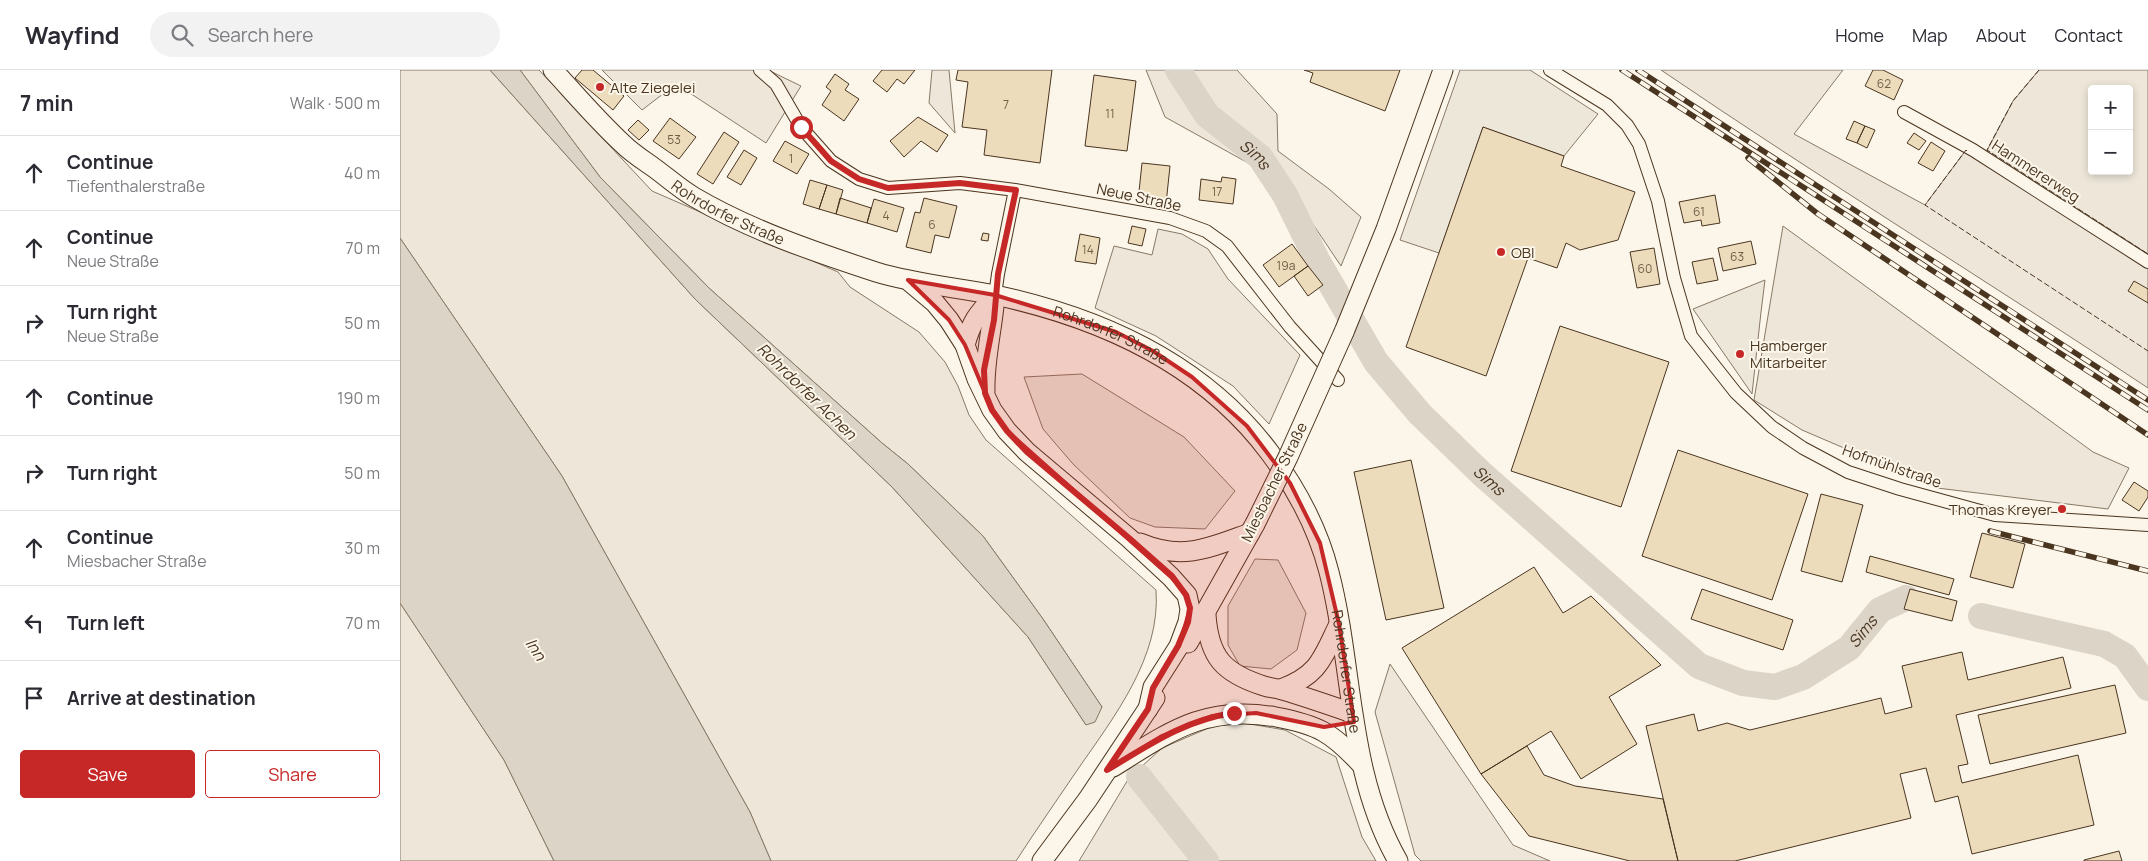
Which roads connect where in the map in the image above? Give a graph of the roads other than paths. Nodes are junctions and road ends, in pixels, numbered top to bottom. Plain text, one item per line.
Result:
1 (553, 70) edge
2 (760, 70) edge
3 (1443, 70) edge
4 (1550, 70) edge
5 (1904, 112) dead end
6 (1016, 190) junction
7 (2148, 262) edge
8 (908, 280) junction
9 (995, 295) junction
10 (965, 345) junction
11 (1338, 380) dead end
12 (985, 393) junction
13 (2148, 525) edge
14 (1252, 528) junction
15 (1129, 538) junction
16 (1206, 615) junction
17 (1339, 624) junction
18 (1281, 689) junction
19 (1148, 709) junction
20 (1353, 717) junction
21 (1315, 726) junction
22 (1361, 764) junction
23 (1107, 770) junction
24 (1042, 861) edge
25 (1398, 861) edge

1 - 8 main road, Rohrdorfer Straße
2 - 6 street, Neue Straße
3 - 14 main road, Miesbacher Straße, bridge
4 - 13 street, Hofmühlstraße
5 - 7 street, Hammererweg
6 - 9 street
6 - 11 street, Neue Straße
8 - 9 main road, Rohrdorfer Straße
8 - 10 main road
9 - 10 main road
9 - 12 main road
9 - 17 main road, Rohrdorfer Straße
10 - 12 main road
12 - 15 main road
14 - 15 main road
14 - 16 main road, Miesbacher Straße
15 - 19 main road
16 - 18 main road
16 - 19 main road, Miesbacher Straße
17 - 18 main road
17 - 20 main road, Rohrdorfer Straße
18 - 20 main road
19 - 23 main road, Miesbacher Straße
20 - 21 main road
20 - 22 main road, Rohrdorfer Straße
21 - 22 main road
21 - 23 main road
22 - 25 main road, Rohrdorfer Straße
23 - 24 main road, Miesbacher Straße

